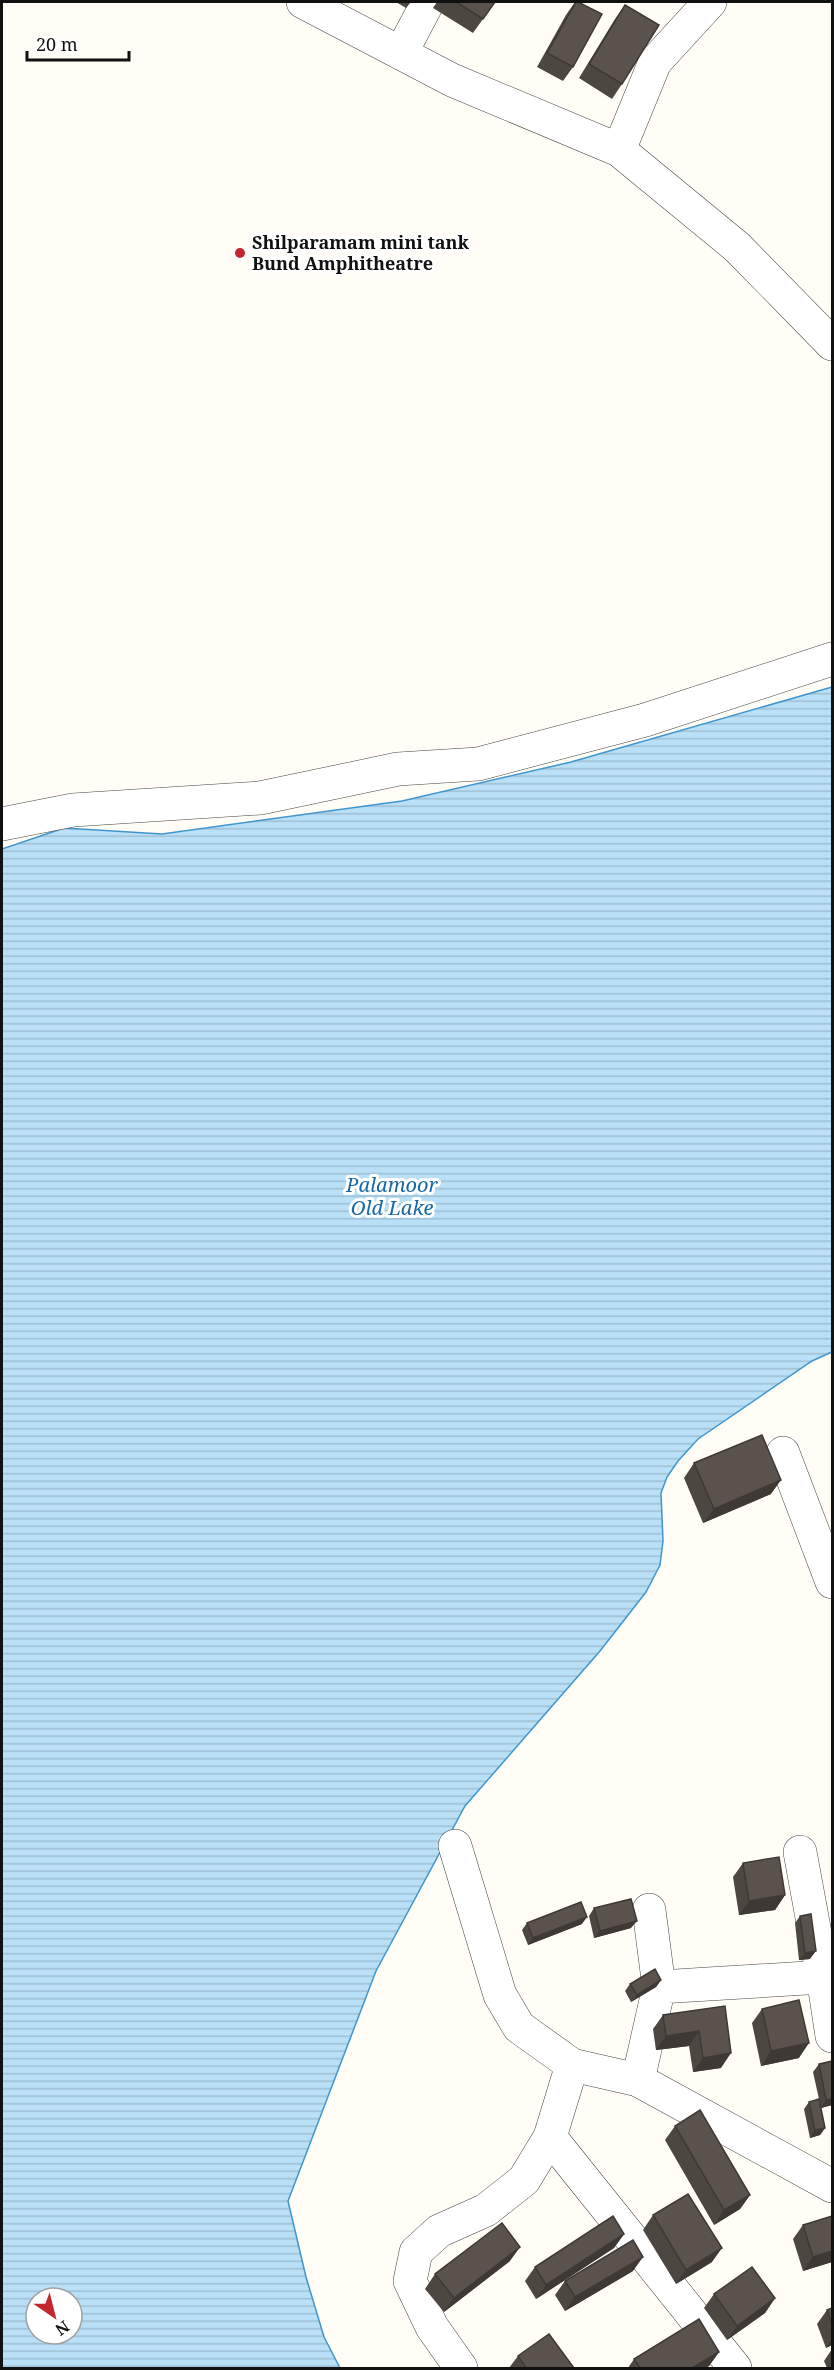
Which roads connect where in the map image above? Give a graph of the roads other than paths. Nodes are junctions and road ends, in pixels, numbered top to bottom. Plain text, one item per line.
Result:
1 (303, 2) edge
2 (428, 2) edge
3 (710, 2) edge
4 (401, 53) junction
5 (619, 150) junction
6 (832, 344) edge
7 (832, 658) edge
8 (2, 824) edge
9 (783, 1453) dead end
10 (832, 1582) edge
11 (455, 1846) dead end
12 (800, 1852) dead end
13 (649, 1910) dead end
14 (828, 1977) edge
15 (659, 1987) junction
16 (832, 2036) edge
17 (572, 2065) junction
18 (638, 2080) junction
19 (550, 2137) junction
20 (832, 2186) edge
21 (461, 2368) edge
22 (735, 2368) edge

1 - 4 street
2 - 4 street
3 - 5 street
4 - 5 street
5 - 6 street
7 - 8 street
9 - 10 street
11 - 17 street
12 - 14 street
13 - 15 street
14 - 15 street
14 - 16 street
15 - 18 street
17 - 18 street
17 - 19 street
18 - 20 street
19 - 21 street
19 - 22 street

